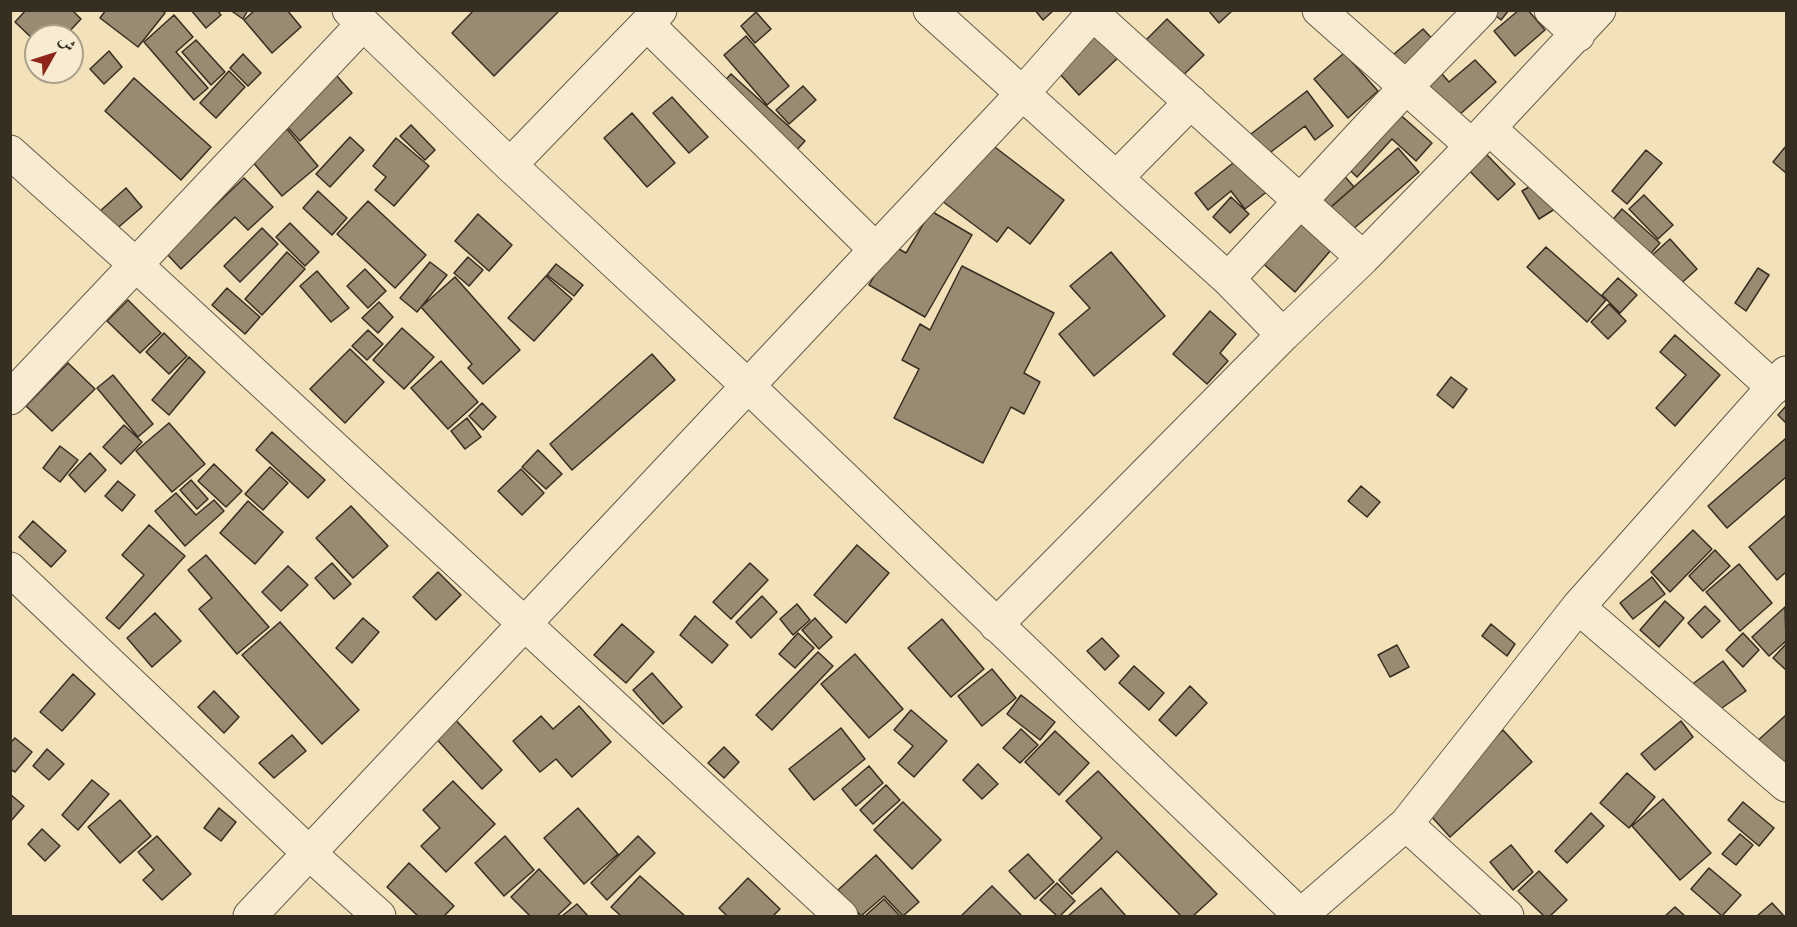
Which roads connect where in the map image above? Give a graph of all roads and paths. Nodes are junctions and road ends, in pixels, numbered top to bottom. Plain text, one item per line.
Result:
1 (930, 10) edge
2 (1319, 10) edge
3 (1481, 10) edge
4 (1551, 10) edge
5 (1599, 10) edge
6 (1095, 12) edge
7 (356, 17) edge
8 (653, 17) edge
9 (1578, 35) junction
10 (1406, 87) junction
11 (1022, 94) junction
12 (1191, 102) junction
13 (1481, 137) junction
14 (10, 152) edge
15 (510, 165) junction
16 (1116, 178) junction
17 (1300, 201) junction
18 (876, 250) junction
19 (1363, 258) junction
20 (135, 264) junction
21 (1228, 279) junction
22 (1283, 335) junction
23 (1780, 381) edge
24 (748, 386) junction
25 (10, 398) edge
26 (10, 569) edge
27 (1578, 607) junction
28 (525, 624) junction
29 (996, 625) junction
30 (1786, 785) edge
31 (1406, 824) junction
32 (309, 854) junction
33 (250, 916) edge
34 (379, 916) edge
35 (841, 916) edge
36 (1301, 916) edge
37 (1507, 916) edge

1 - 11 street
2 - 10 street
3 - 10 street
4 - 9 street
5 - 9 street
6 - 11 street
6 - 12 street
7 - 15 street
7 - 20 street
8 - 15 street
8 - 18 street
9 - 13 street
10 - 13 street
10 - 17 street
11 - 16 street
11 - 18 street
12 - 16 street
12 - 17 street
13 - 19 street
13 - 23 street
14 - 20 street
15 - 24 street
16 - 21 street
17 - 19 street
17 - 21 street
18 - 24 street
19 - 22 street
20 - 25 street
20 - 28 street
21 - 22 street
22 - 29 street
23 - 27 street
24 - 28 street
24 - 29 street
26 - 32 street
27 - 30 street
27 - 31 street
28 - 32 street
28 - 35 street
29 - 36 street
31 - 36 street
31 - 37 street
32 - 33 street
32 - 34 street

